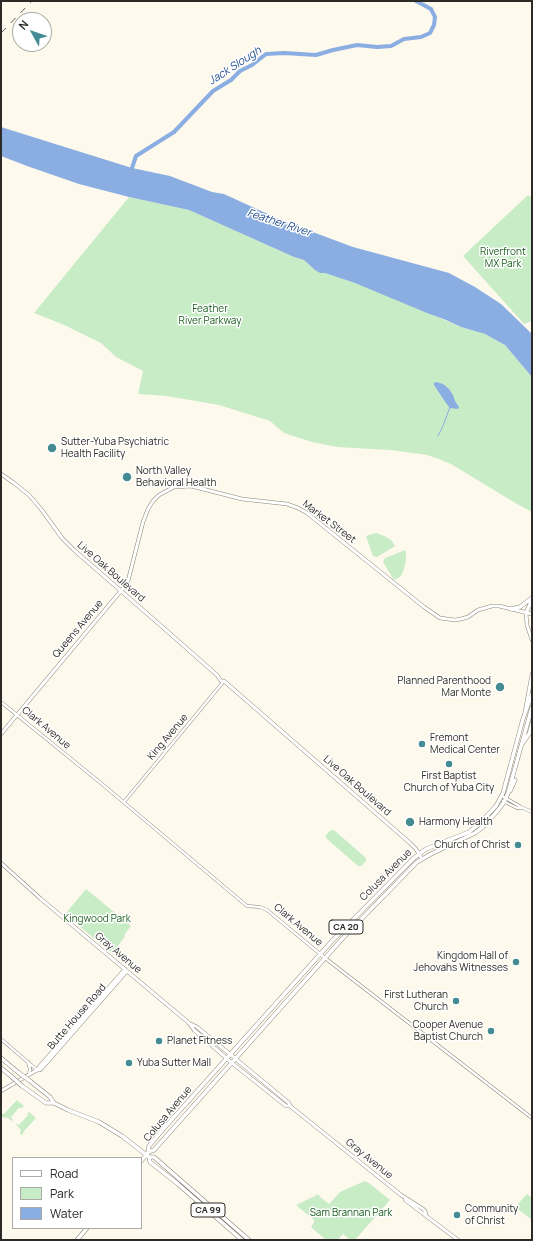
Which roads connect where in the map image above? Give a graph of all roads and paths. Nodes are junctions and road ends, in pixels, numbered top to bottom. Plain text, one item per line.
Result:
1 (1, 474) edge
2 (143, 522) joint
3 (121, 591) junction
4 (532, 599) edge
5 (511, 609) junction
6 (526, 613) junction
7 (532, 614) edge
8 (532, 640) edge
9 (532, 674) edge
10 (224, 682) junction
11 (532, 694) edge
12 (1, 702) edge
13 (532, 707) edge
14 (18, 714) junction
15 (523, 719) junction
16 (532, 723) edge
17 (1, 734) edge
18 (529, 734) joint
19 (522, 744) junction
20 (516, 780) dead end
21 (508, 793) junction
22 (501, 798) junction
23 (505, 801) junction
24 (124, 802) junction
25 (532, 812) edge
26 (449, 840) junction
27 (447, 846) junction
28 (419, 853) junction
29 (422, 859) junction
30 (1, 863) edge
31 (321, 954) junction
32 (325, 958) junction
33 (126, 970) junction
34 (189, 1023) junction
35 (1, 1039) edge
36 (231, 1054) junction
37 (1, 1058) edge
38 (227, 1058) junction
39 (236, 1059) junction
40 (26, 1060) junction
41 (232, 1063) junction
42 (1, 1068) edge
43 (38, 1070) junction
44 (29, 1075) junction
45 (1, 1091) edge
46 (54, 1103) junction
47 (290, 1106) junction
48 (532, 1118) edge
49 (148, 1154) junction
50 (142, 1160) edge
51 (86, 1229) edge
52 (77, 1240) edge
53 (242, 1240) edge
54 (249, 1240) edge
55 (458, 1240) edge

1 - 3 main road, Live Oak Boulevard
2 - 3 main road, Queens Avenue
2 - 5 main road, Market Street
3 - 10 main road, Live Oak Boulevard
3 - 14 main road, Queens Avenue
4 - 5 highway
4 - 6 highway
5 - 6 main road
6 - 7 main road
6 - 8 main road
9 - 15 main road
10 - 24 street, King Avenue
10 - 28 main road, Live Oak Boulevard
11 - 15 highway, Colusa Avenue / CA 20
12 - 14 street, Clark Avenue
13 - 19 highway, Colusa Avenue / CA 20
14 - 17 main road, Queens Avenue
14 - 24 street, Clark Avenue
15 - 22 highway, Colusa Avenue / CA 20
16 - 18 main road
18 - 19 highway
19 - 21 highway, Colusa Avenue / CA 20
20 - 21 highway
21 - 23 highway, Colusa Avenue / CA 20
22 - 23 street
22 - 26 highway, Colusa Avenue / CA 20
23 - 25 street
23 - 27 highway, Colusa Avenue / CA 20
24 - 31 street, Clark Avenue
26 - 27 highway
26 - 28 highway, Colusa Avenue / CA 20
27 - 29 highway, Colusa Avenue / CA 20
28 - 29 main road, Live Oak Boulevard
28 - 31 highway, Colusa Avenue / CA 20
29 - 32 highway, Colusa Avenue / CA 20
30 - 33 main road, Gray Avenue
31 - 32 street, Clark Avenue
31 - 36 highway, Colusa Avenue / CA 20
32 - 39 highway, Colusa Avenue / CA 20
32 - 48 street, Clark Avenue
33 - 34 main road, Gray Avenue
33 - 43 main road, Butte House Road
34 - 36 main road, Gray Avenue
34 - 38 main road, Gray Avenue
35 - 40 street
36 - 38 highway, Colusa Avenue / CA 20
36 - 39 main road, Gray Avenue
37 - 46 highway, CA 99, bridge
38 - 41 main road, Gray Avenue
38 - 49 highway, Colusa Avenue / CA 20
39 - 41 highway, Colusa Avenue / CA 20
39 - 47 main road, Gray Avenue
40 - 43 street
40 - 44 street
41 - 47 main road, Gray Avenue
41 - 49 highway, Colusa Avenue / CA 20
42 - 46 highway, CA 99, bridge
43 - 44 main road, Butte House Road
44 - 45 main road, Butte House Road
46 - 49 highway, CA 99
47 - 55 main road, Gray Avenue
49 - 50 highway, CA 20
49 - 53 highway, CA 99
49 - 54 highway, CA 99
51 - 52 highway

